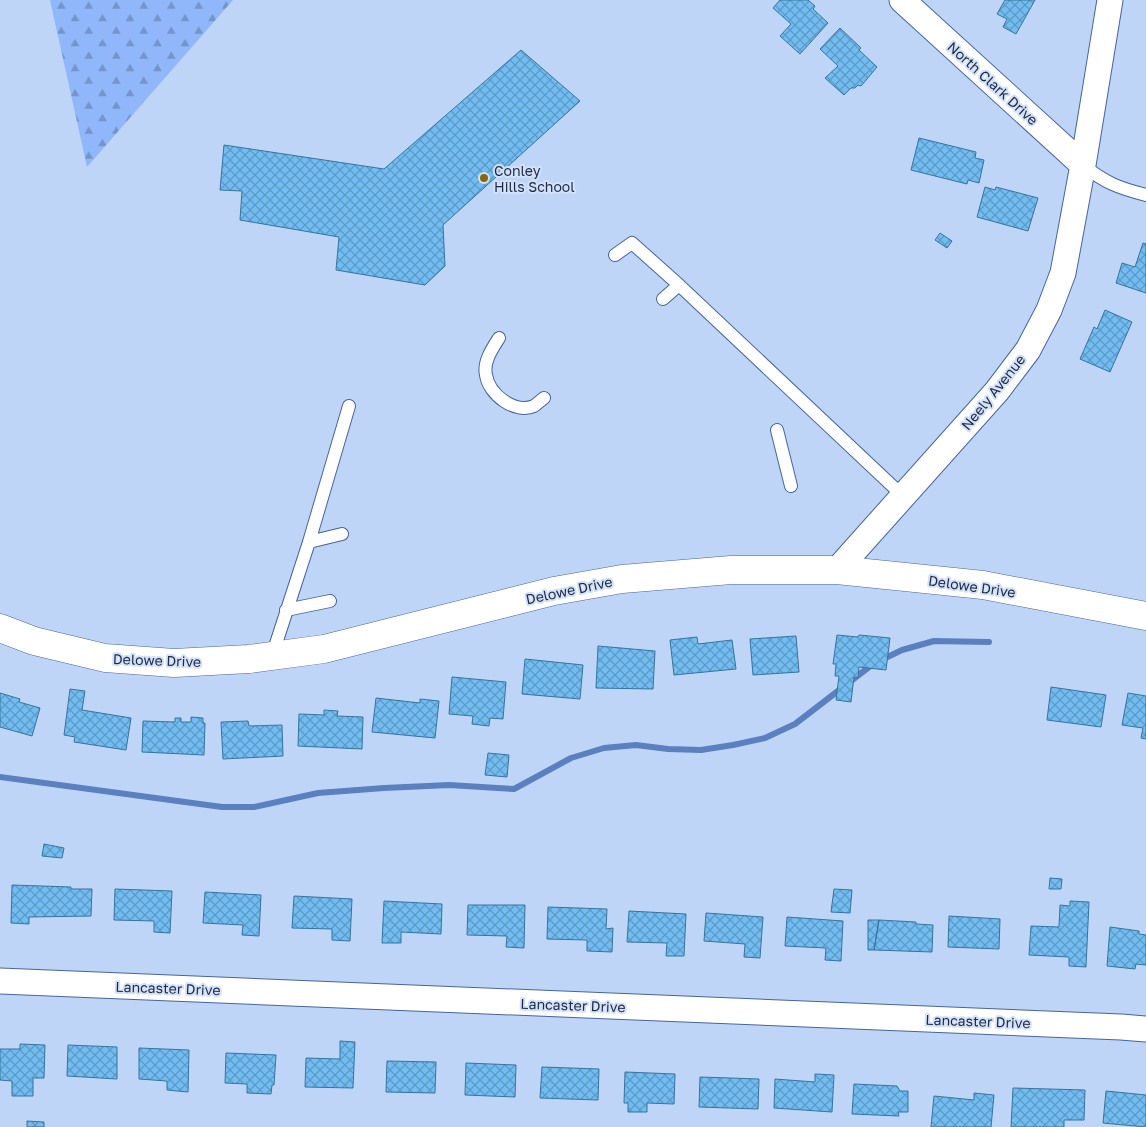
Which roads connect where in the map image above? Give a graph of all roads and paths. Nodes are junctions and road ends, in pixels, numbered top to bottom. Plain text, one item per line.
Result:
1 (902, 0) edge
2 (1110, 0) edge
3 (1083, 165) junction
4 (1146, 195) edge
5 (615, 255) dead end
6 (679, 285) junction
7 (663, 299) dead end
8 (499, 338) dead end
9 (544, 398) dead end
10 (349, 406) dead end
11 (777, 430) dead end
12 (791, 486) dead end
13 (903, 496) junction
14 (342, 534) dead end
15 (309, 542) junction
16 (837, 570) junction
17 (330, 601) dead end
18 (286, 610) junction
19 (1146, 616) edge
20 (0, 628) edge
21 (272, 656) junction
22 (0, 981) edge
23 (1146, 1029) edge

1 - 3 street, North Clark Drive
2 - 3 street, Neely Avenue
3 - 4 lane
3 - 13 street, Neely Avenue
5 - 6 lane
6 - 7 lane
6 - 13 lane
8 - 9 lane
10 - 15 lane
11 - 12 lane
13 - 16 street, Neely Avenue
14 - 15 lane
15 - 18 lane
16 - 19 street, Delowe Drive
16 - 21 street, Delowe Drive
17 - 18 lane
18 - 21 lane
20 - 21 street, Delowe Drive
22 - 23 street, Lancaster Drive

